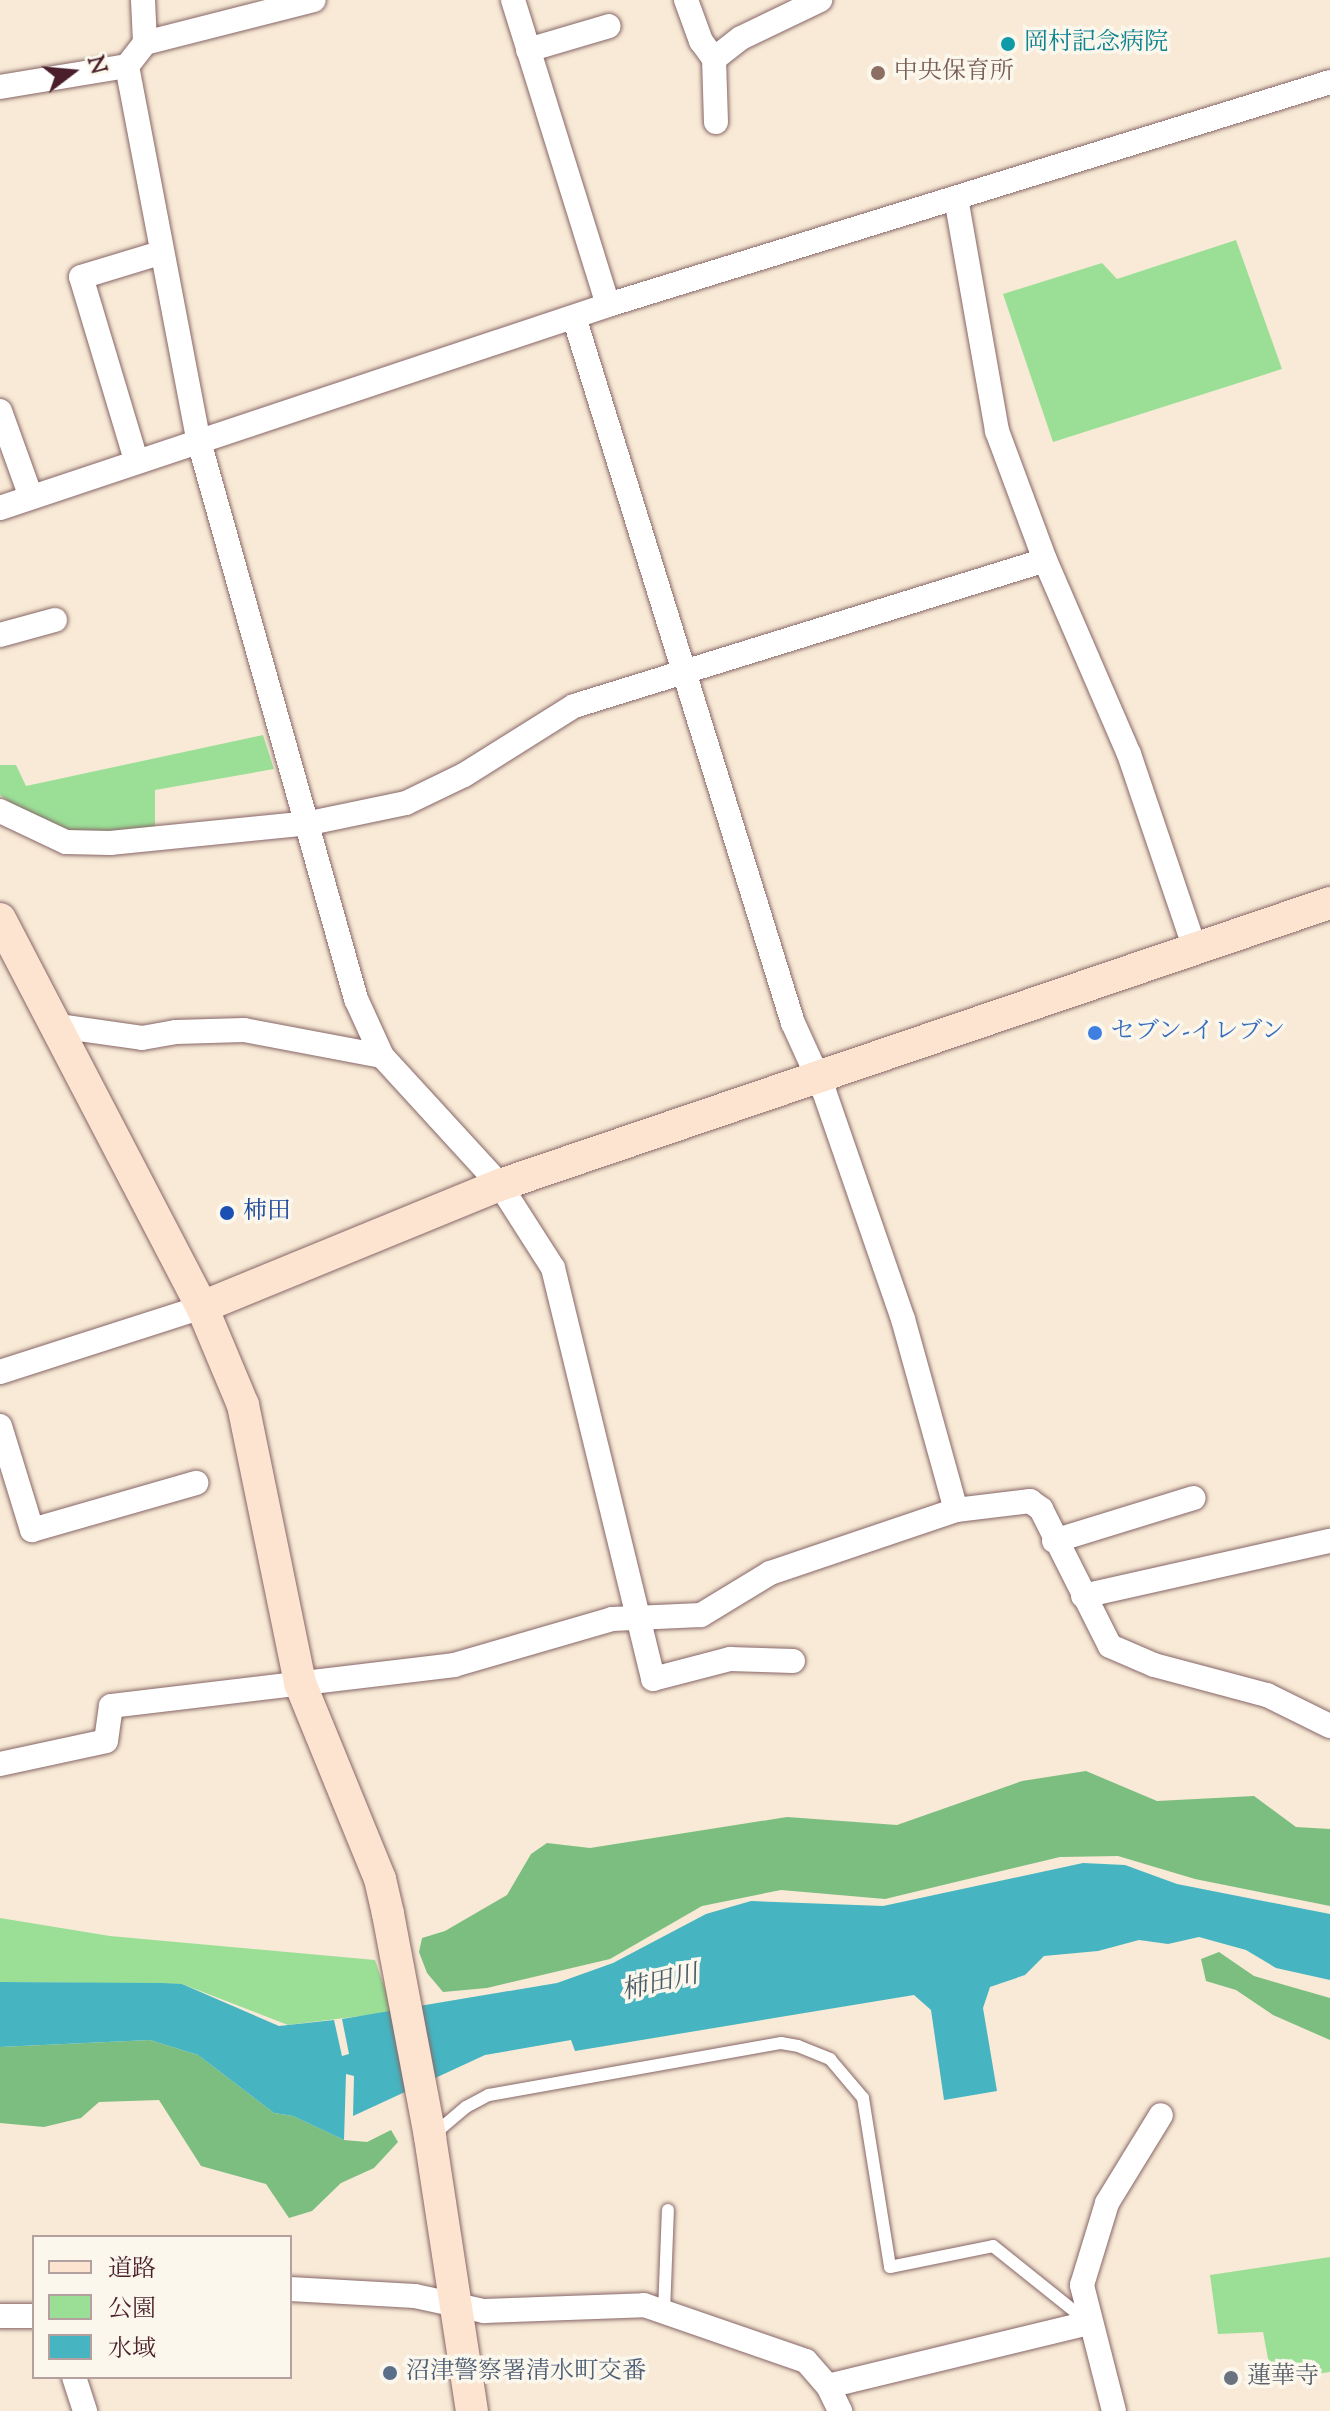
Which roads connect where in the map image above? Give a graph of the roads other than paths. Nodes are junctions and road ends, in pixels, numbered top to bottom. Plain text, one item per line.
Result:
1 (143, 0) edge
2 (314, 0) edge
3 (513, 0) edge
4 (686, 0) edge
5 (820, 0) edge
6 (609, 26) dead end
7 (145, 43) junction
8 (528, 50) junction
9 (714, 59) junction
10 (127, 66) junction
11 (1330, 82) edge
12 (0, 87) edge
13 (716, 122) dead end
14 (956, 198) junction
15 (160, 253) junction
16 (608, 305) junction
17 (574, 317) junction
18 (0, 411) edge
19 (198, 438) junction
20 (136, 460) junction
21 (31, 497) junction
22 (0, 508) edge
23 (1045, 560) junction
24 (55, 620) dead end
25 (0, 635) edge
26 (687, 667) junction
27 (0, 811) edge
28 (310, 823) junction
29 (1330, 903) edge
30 (0, 919) edge
31 (1195, 949) junction
32 (51, 1025) junction
33 (382, 1056) junction
34 (815, 1078) junction
35 (500, 1185) junction
36 (202, 1307) junction
37 (0, 1372) edge
38 (0, 1426) edge
39 (196, 1483) dead end
40 (1194, 1498) dead end
41 (956, 1510) junction
42 (1054, 1541) junction
43 (1330, 1541) edge
44 (1083, 1596) junction
45 (637, 1616) junction
46 (793, 1661) dead end
47 (300, 1683) junction
48 (1330, 1726) edge
49 (0, 1764) edge
50 (1161, 2115) dead end
51 (428, 2122) junction
52 (668, 2210) dead end
53 (292, 2289) edge
54 (458, 2309) junction
55 (664, 2312) junction
56 (0, 2316) edge
57 (32, 2316) edge
58 (1089, 2323) junction
59 (75, 2379) edge
60 (828, 2386) junction
61 (85, 2411) edge
62 (472, 2411) edge
63 (840, 2411) edge
64 (1114, 2411) edge

1 - 7 street
2 - 7 street
3 - 8 street
4 - 9 street
5 - 9 street
6 - 8 street
7 - 10 street
8 - 16 street
9 - 13 street
10 - 12 street
10 - 15 street
11 - 14 street
14 - 16 street
14 - 23 street
15 - 19 street
15 - 20 street
16 - 17 street
17 - 19 street
17 - 26 street
18 - 21 street
19 - 20 street
19 - 28 street
20 - 21 street
21 - 22 street
23 - 26 street
23 - 31 street
24 - 25 street
26 - 28 street
26 - 34 street
27 - 28 street
28 - 33 street
29 - 31 street
30 - 32 street
31 - 34 street
32 - 33 street
32 - 36 street
33 - 35 street
34 - 35 street
34 - 41 street
35 - 36 street
35 - 45 street
36 - 37 street
36 - 47 street
38 - 39 street
40 - 42 street
41 - 42 street
41 - 45 street
42 - 44 street
43 - 44 street
44 - 48 street
45 - 46 street
45 - 47 street
47 - 49 street
47 - 51 street
50 - 58 street
51 - 54 street
51 - 58 lane
52 - 55 lane
53 - 54 street
54 - 55 street
54 - 62 street
55 - 60 street
56 - 57 street
58 - 60 street
58 - 64 street
59 - 61 street
60 - 63 street

